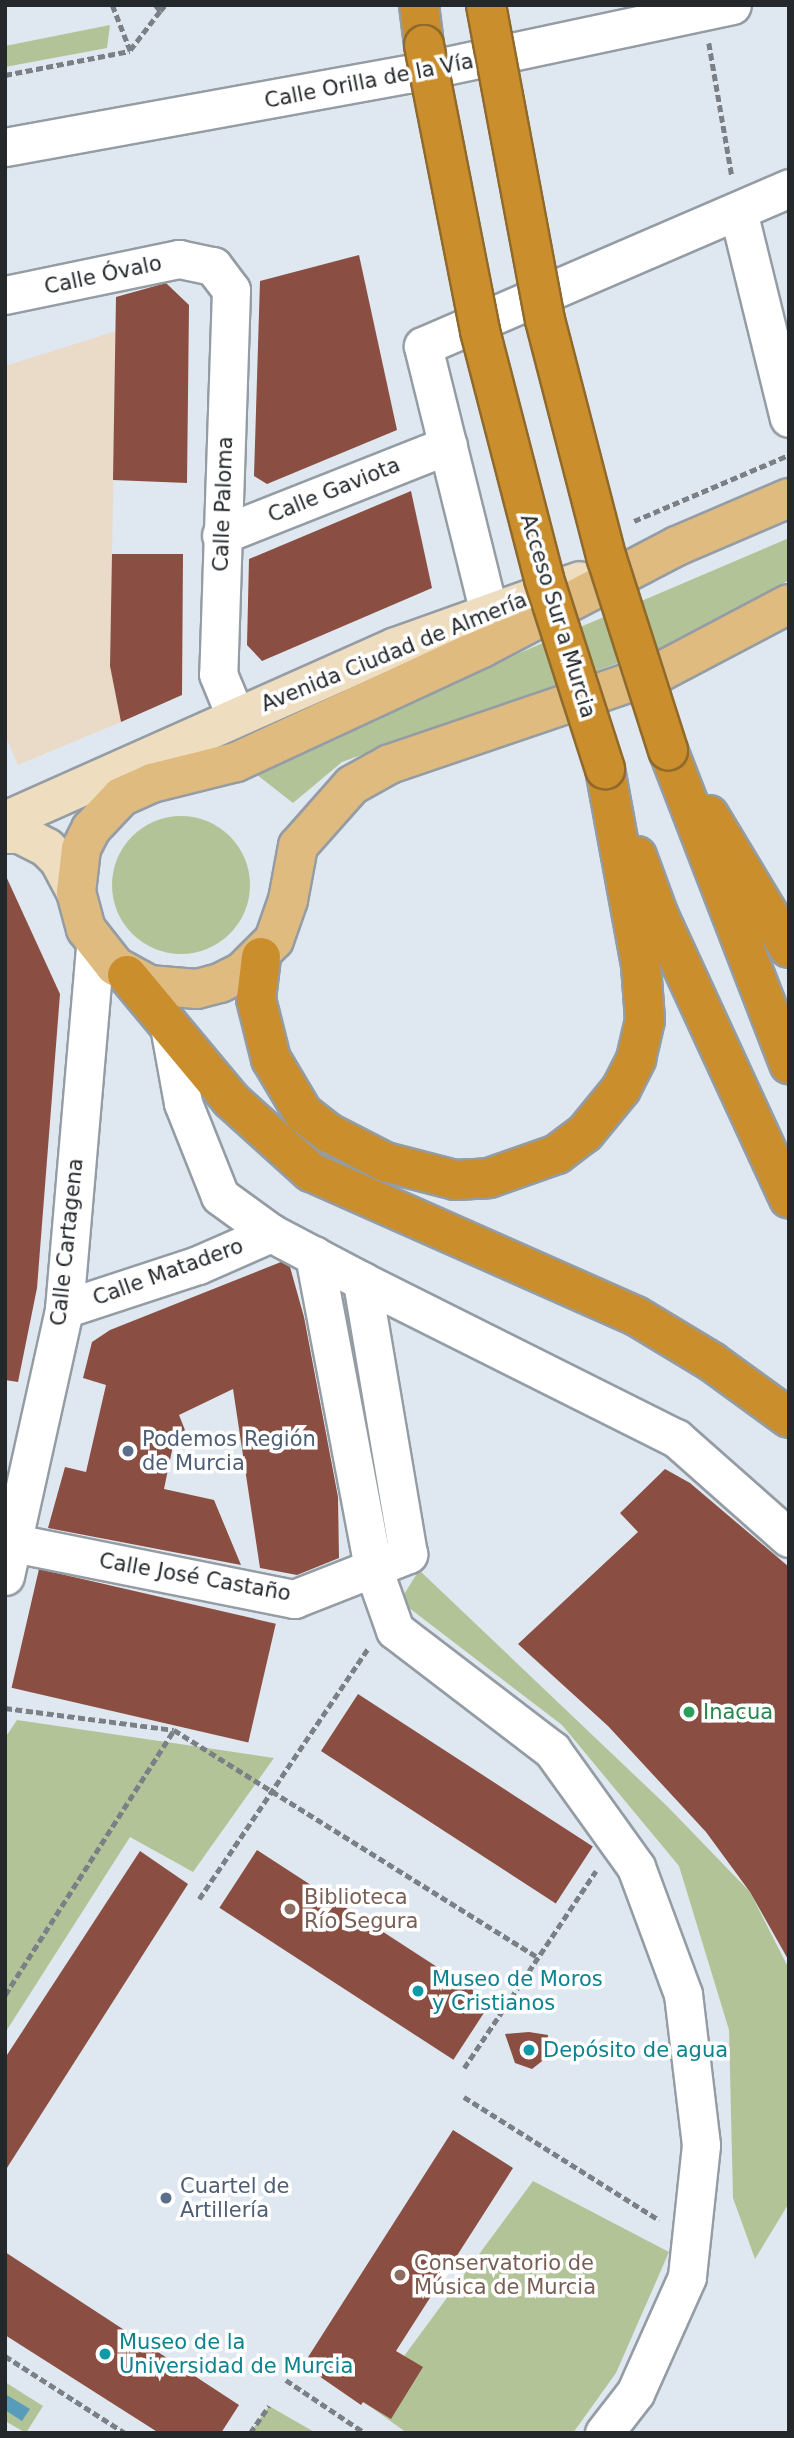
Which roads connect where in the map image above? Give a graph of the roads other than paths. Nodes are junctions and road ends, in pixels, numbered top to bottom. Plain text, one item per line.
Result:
1 (419, 5) edge
2 (486, 5) edge
3 (718, 8) edge
4 (593, 20) edge
5 (5, 146) edge
6 (789, 188) edge
7 (738, 211) junction
8 (231, 290) joint
9 (5, 295) edge
10 (789, 418) edge
11 (448, 445) junction
12 (789, 498) edge
13 (221, 535) junction
14 (677, 546) junction
15 (789, 604) edge
16 (489, 613) junction
17 (235, 715) junction
18 (668, 750) junction
19 (605, 769) junction
20 (5, 821) edge
21 (5, 834) edge
22 (76, 892) junction
23 (95, 945) junction
24 (789, 948) edge
25 (261, 957) junction
26 (127, 975) junction
27 (169, 1026) junction
28 (789, 1064) edge
29 (789, 1199) edge
30 (271, 1233) junction
31 (314, 1255) junction
32 (362, 1281) junction
33 (64, 1309) junction
34 (789, 1418) edge
35 (14, 1481) edge
36 (789, 1538) edge
37 (10, 1559) edge
38 (373, 1568) junction
39 (604, 2433) edge

1 - 19 highway, Acceso Sur a Murcia, bridge
2 - 18 highway, bridge
3 - 4 street, Calle Orilla de la Vía
4 - 5 street, Calle Orilla de la Vía
6 - 7 street
7 - 10 street
7 - 11 street
8 - 9 street, Calle Óvalo
8 - 13 street, Calle Paloma
11 - 13 street, Calle Gaviota
11 - 16 street
12 - 14 main road, Avenida Ciudad de Almería
13 - 17 street, Calle Paloma
14 - 16 main road, Avenida Ciudad de Almería
14 - 22 main road
15 - 25 main road
16 - 17 main road, Avenida Ciudad de Almería
17 - 20 main road, Avenida Ciudad de Almería
18 - 24 highway
18 - 28 highway
19 - 25 highway
19 - 29 highway, Acceso Sur a Murcia
21 - 22 main road
22 - 23 main road
23 - 26 main road
23 - 33 street, Calle Cartagena
25 - 26 main road
26 - 27 highway
27 - 30 street
27 - 34 highway
30 - 31 street
30 - 33 street, Calle Matadero
31 - 32 street
31 - 38 street
32 - 36 street
32 - 38 street, Calle José Castaño
33 - 35 street, Calle Cartagena
35 - 37 street, Calle Cartagena
37 - 38 street, Calle José Castaño
38 - 39 street

